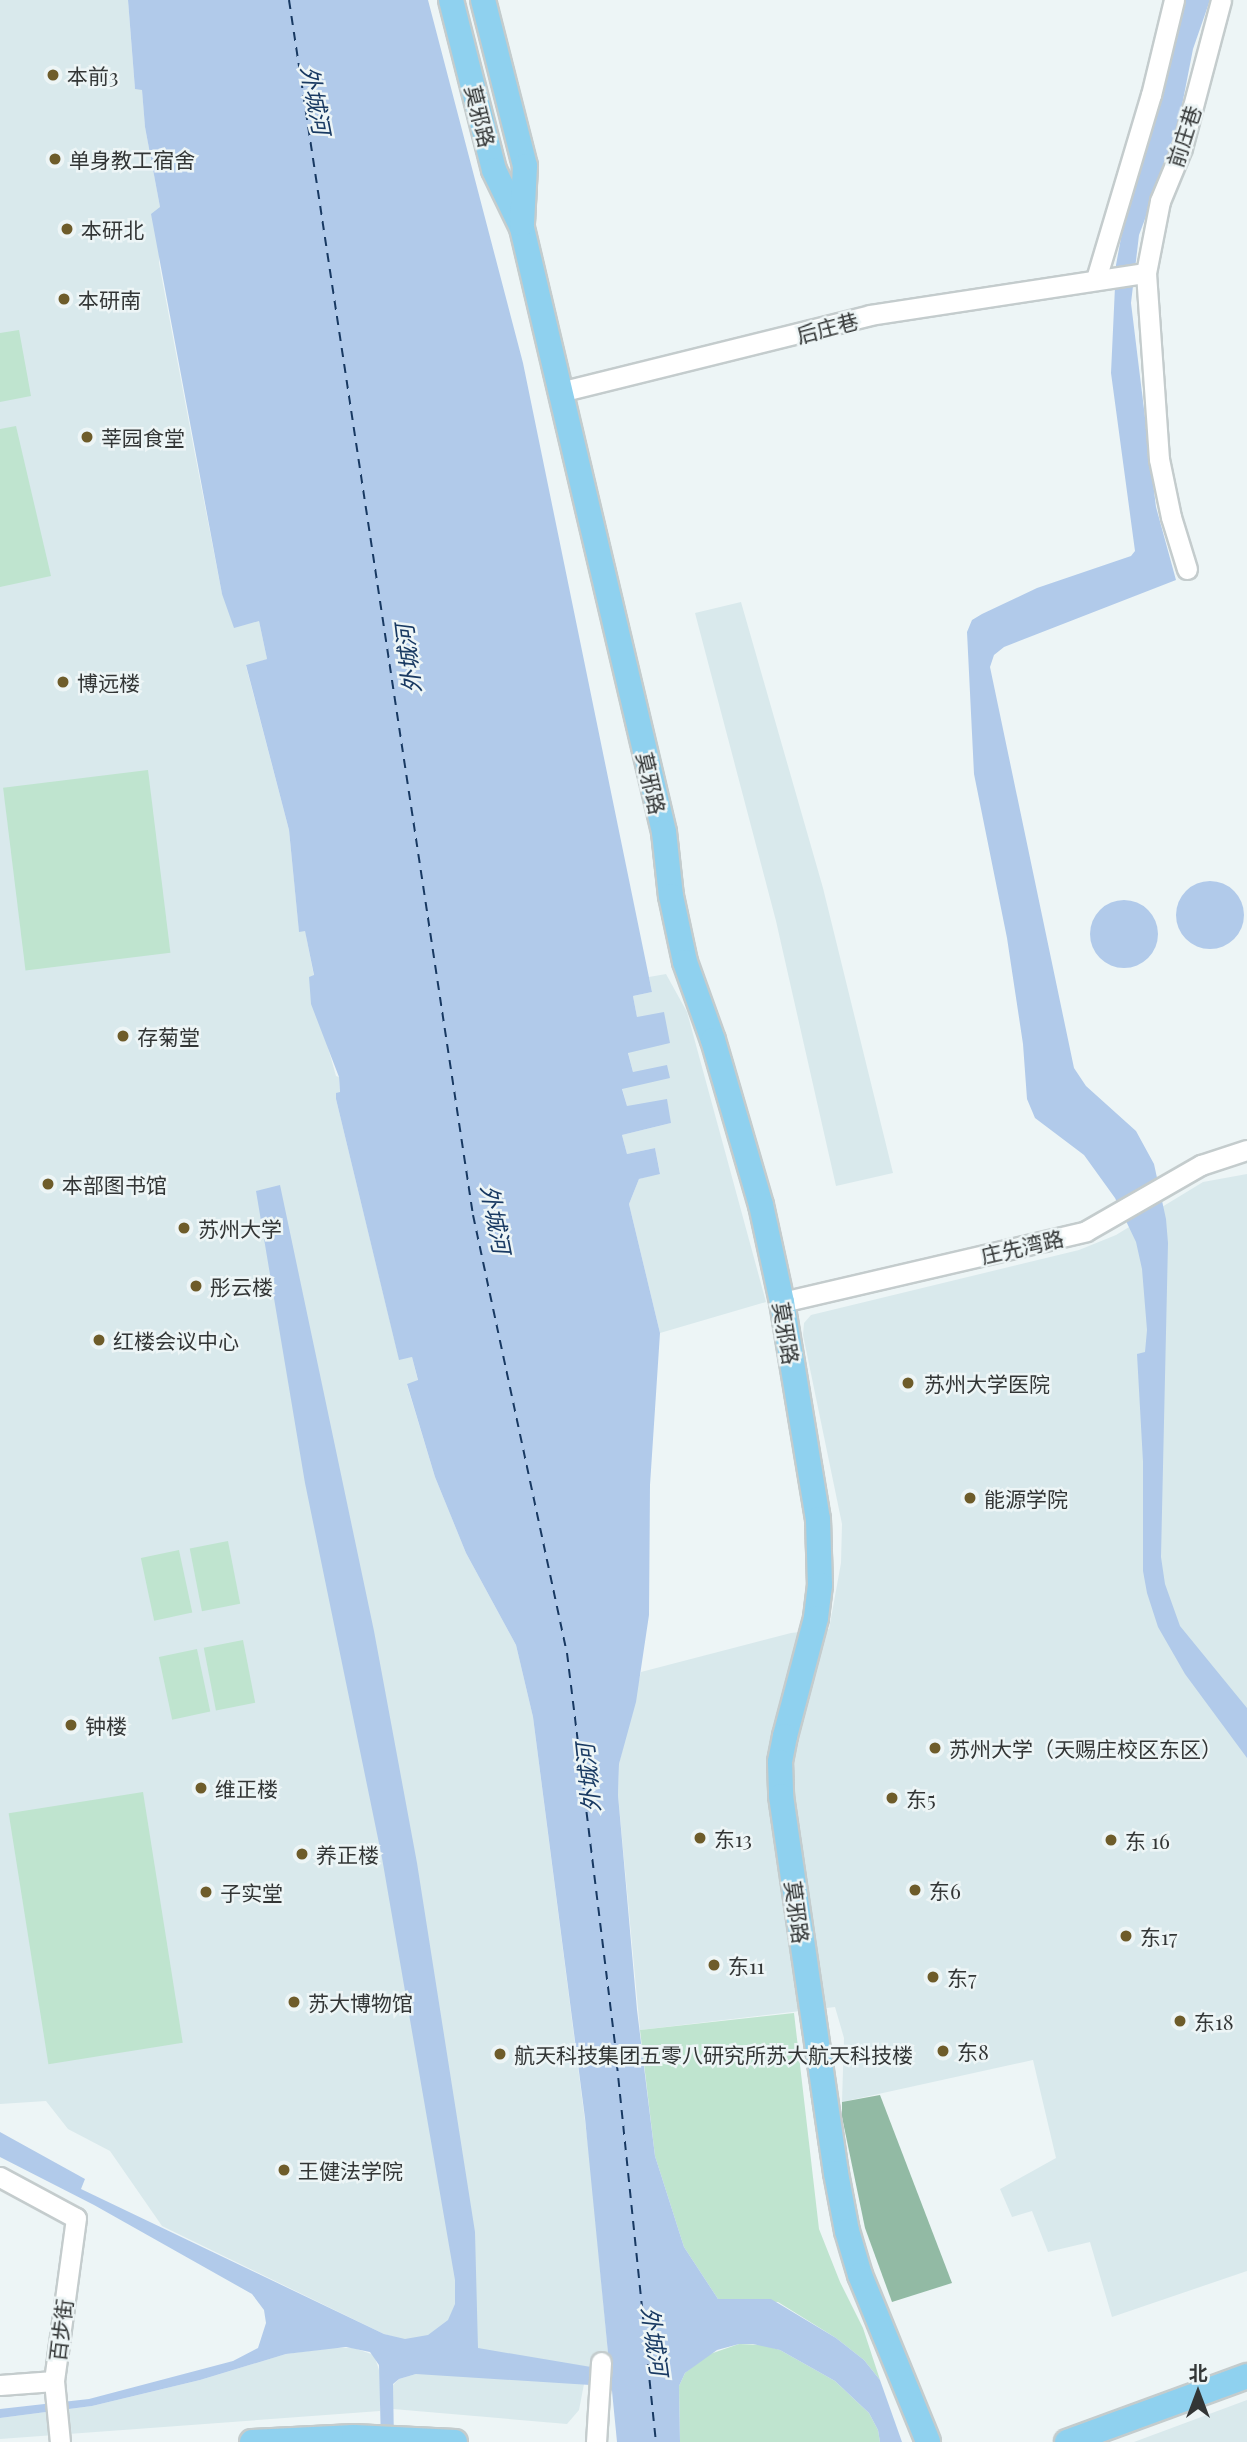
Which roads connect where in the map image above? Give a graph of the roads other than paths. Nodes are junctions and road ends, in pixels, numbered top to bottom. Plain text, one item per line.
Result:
1 (451, 0) edge
2 (483, 0) edge
3 (1174, 0) edge
4 (1221, 0) edge
5 (522, 228) junction
6 (1146, 273) junction
7 (1102, 278) junction
8 (560, 392) junction
9 (1187, 569) dead end
10 (1247, 1150) edge
11 (782, 1302) junction
12 (0, 2177) edge
13 (601, 2362) dead end
14 (1247, 2376) edge
15 (0, 2385) edge
16 (56, 2390) junction
17 (60, 2442) edge
18 (252, 2442) edge
19 (455, 2442) edge
20 (596, 2442) edge
21 (928, 2442) edge
22 (1067, 2442) edge

1 - 5 main road, 莫邪路
2 - 5 main road, 莫邪路
3 - 7 street
4 - 6 street, 前庄巷
5 - 8 main road, 莫邪路
6 - 7 street, 后庄巷
6 - 9 street, 前庄巷
7 - 8 street, 后庄巷
8 - 11 main road, 莫邪路
10 - 11 street, 庄先湾路
11 - 21 main road, 莫邪路
12 - 16 street, 百步街
13 - 20 street
14 - 22 main road
15 - 16 street
16 - 17 street, 百步街
18 - 19 main road

